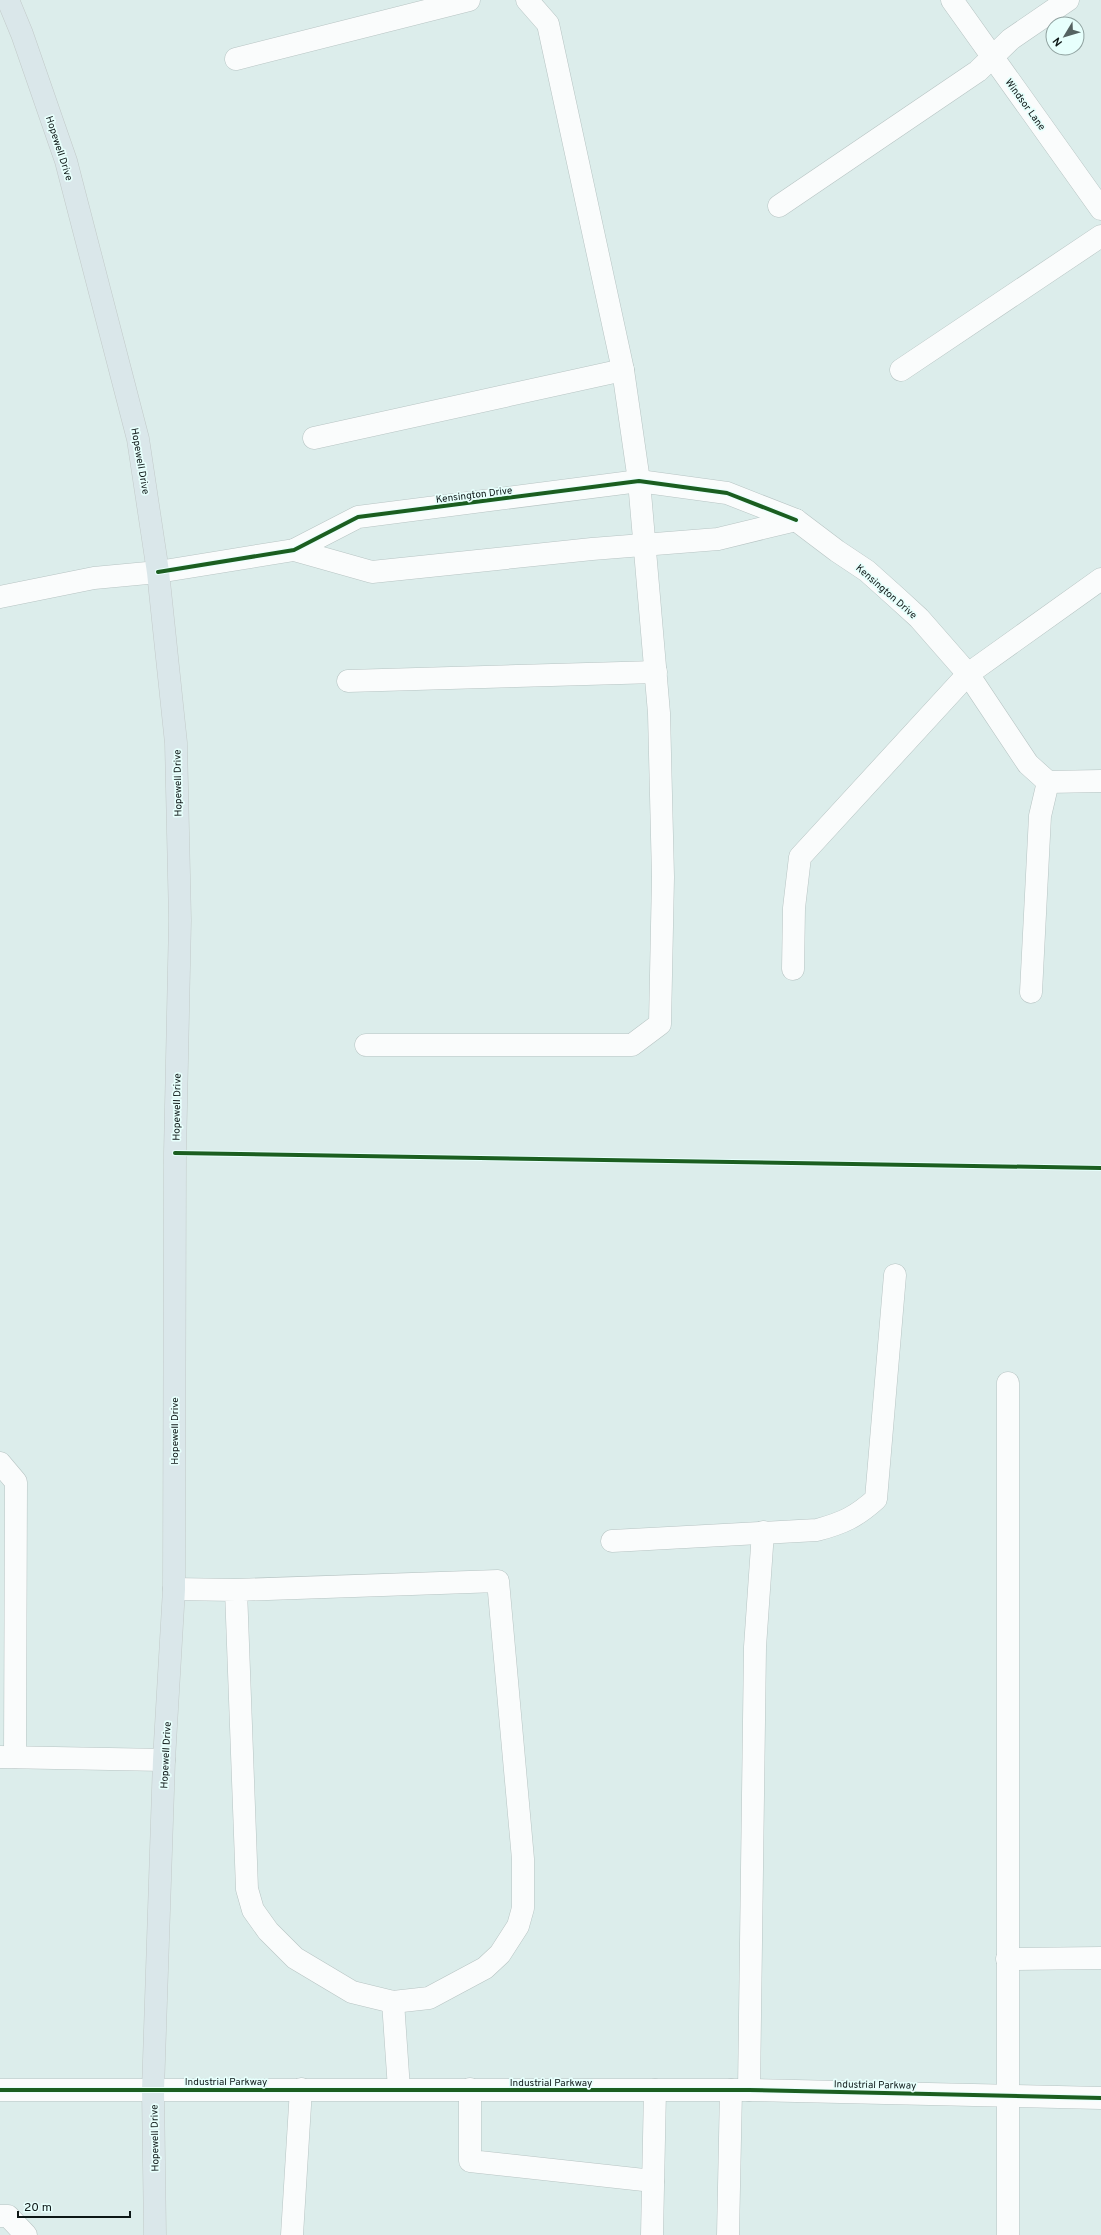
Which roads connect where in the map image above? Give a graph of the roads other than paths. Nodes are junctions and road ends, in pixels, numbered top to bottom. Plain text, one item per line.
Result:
1 (8, 0) edge
2 (469, 0) edge
3 (527, 0) edge
4 (952, 0) edge
5 (1068, 0) edge
6 (992, 56) junction
7 (236, 59) dead end
8 (779, 206) dead end
9 (1101, 209) edge
10 (1101, 236) edge
11 (623, 370) junction
12 (901, 370) dead end
13 (314, 438) dead end
14 (639, 482) junction
15 (796, 520) junction
16 (646, 545) junction
17 (294, 550) junction
18 (158, 572) junction
19 (1101, 579) edge
20 (0, 597) edge
21 (656, 672) junction
22 (968, 674) junction
23 (348, 681) dead end
24 (1101, 781) edge
25 (1048, 782) junction
26 (793, 970) dead end
27 (1031, 992) dead end
28 (366, 1045) dead end
29 (895, 1275) dead end
30 (1008, 1383) dead end
31 (0, 1463) edge
32 (763, 1532) junction
33 (612, 1541) dead end
34 (174, 1589) junction
35 (236, 1590) junction
36 (7, 1757) edge
37 (164, 1760) junction
38 (1101, 1958) edge
39 (1007, 1959) junction
40 (393, 2002) junction
41 (300, 2089) junction
42 (399, 2089) junction
43 (470, 2089) junction
44 (0, 2090) edge
45 (153, 2090) junction
46 (655, 2090) junction
47 (740, 2090) junction
48 (1007, 2095) junction
49 (1101, 2098) edge
50 (653, 2181) junction
51 (0, 2216) edge
52 (26, 2235) edge
53 (155, 2235) edge
54 (292, 2235) edge
55 (652, 2235) edge
56 (728, 2235) edge
57 (1008, 2235) edge

1 - 18 main road, Hopewell Drive
2 - 7 street
3 - 11 street
4 - 6 street, Windsor Lane
5 - 6 street
6 - 8 street
6 - 9 street, Windsor Lane
10 - 12 street
11 - 13 street
11 - 14 street
14 - 15 street, Kensington Drive
14 - 16 street
14 - 17 street, Kensington Drive
15 - 16 street, Kensington Drive
15 - 22 street, Kensington Drive
16 - 17 street, Kensington Drive
16 - 21 street
17 - 18 street, Kensington Drive
18 - 20 street, Kensington Drive
18 - 34 main road, Hopewell Drive
19 - 22 street
21 - 23 street
21 - 28 street
22 - 25 street, Kensington Drive
22 - 26 street
24 - 25 street
25 - 27 street
29 - 32 street
30 - 39 street
31 - 36 street
32 - 33 street
32 - 47 street
34 - 35 street
34 - 37 main road, Hopewell Drive
35 - 40 street
35 - 40 street
36 - 37 street
37 - 45 main road, Hopewell Drive
38 - 39 street
39 - 48 street
40 - 42 street
41 - 42 street, Industrial Parkway
41 - 45 street, Industrial Parkway
41 - 54 street
42 - 43 street, Industrial Parkway
43 - 46 street, Industrial Parkway
43 - 50 street
44 - 45 street, Industrial Parkway
45 - 53 main road, Hopewell Drive
46 - 47 street, Industrial Parkway
46 - 50 street
47 - 48 street, Industrial Parkway
47 - 56 street
48 - 49 street, Industrial Parkway
48 - 57 street
50 - 55 street
51 - 52 street

